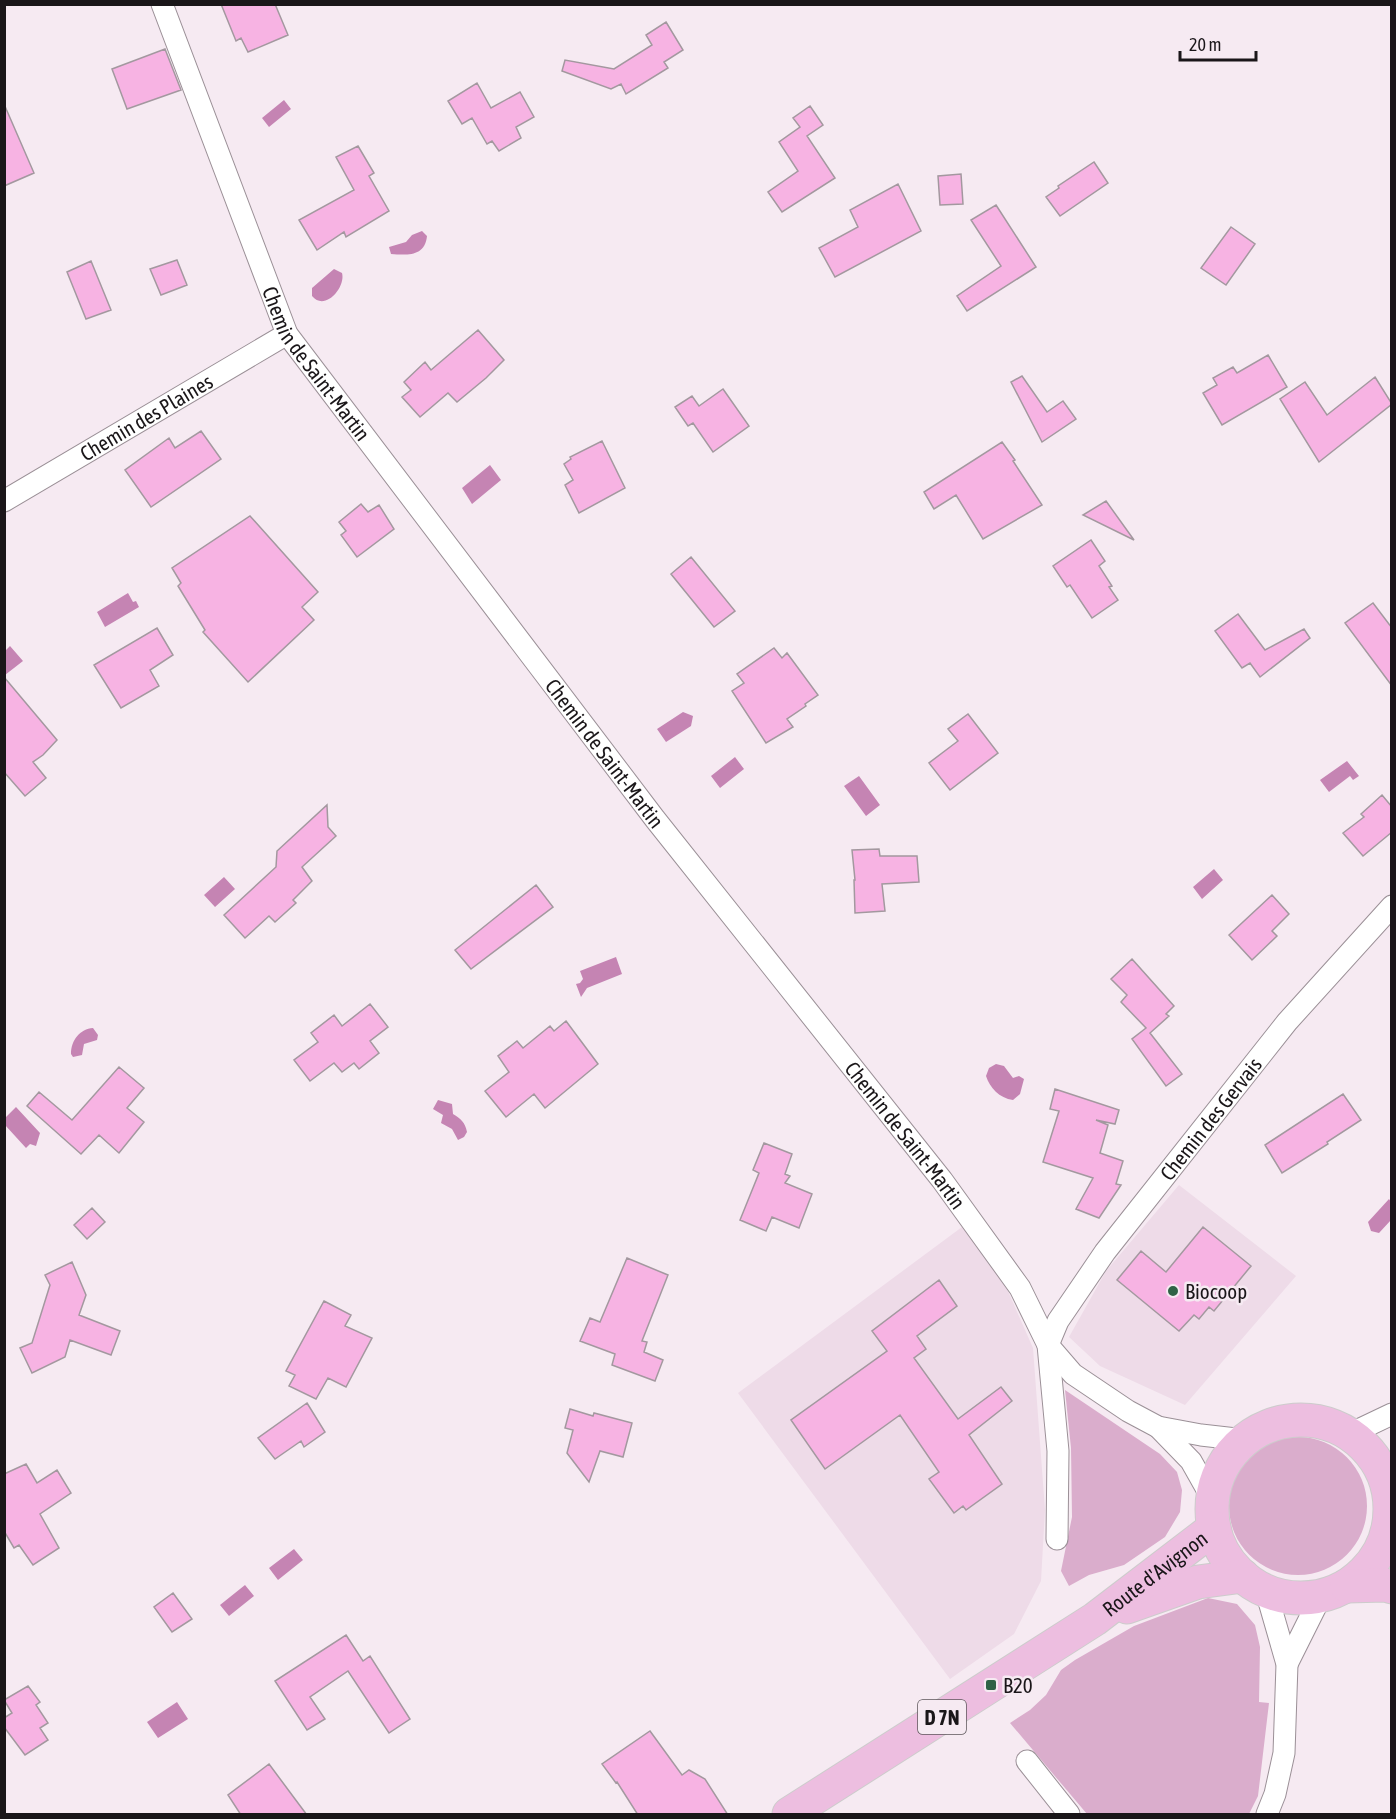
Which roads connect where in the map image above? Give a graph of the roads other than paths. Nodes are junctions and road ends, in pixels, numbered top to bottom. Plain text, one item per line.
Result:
1 (162, 4) edge
2 (287, 334) junction
3 (4, 501) edge
4 (1392, 906) edge
5 (1048, 1345) junction
6 (1392, 1414) edge
7 (1158, 1427) junction
8 (1350, 1434) junction
9 (1245, 1440) junction
10 (1388, 1473) edge
11 (1214, 1514) junction
12 (1391, 1522) edge
13 (1058, 1539) dead end
14 (1254, 1583) junction
15 (1392, 1587) edge
16 (1334, 1591) junction
17 (1095, 1619) junction
18 (1287, 1664) junction
19 (1027, 1761) dead end
20 (789, 1815) edge
21 (1069, 1815) edge
22 (1267, 1815) edge

1 - 2 street, Chemin de Saint-Martin
2 - 3 street, Chemin des Plaines
2 - 5 street, Chemin de Saint-Martin
4 - 5 street, Chemin des Gervais
5 - 7 street, Chemin de Saint-Martin
5 - 13 street
6 - 8 street
7 - 9 street, Chemin de Saint-Martin
7 - 11 street, Chemin de Saint-Martin
8 - 9 main road
8 - 10 main road
9 - 11 main road
10 - 12 main road
11 - 14 main road
11 - 17 main road, Route d'Avignon / D 7N
12 - 16 main road
14 - 16 main road
14 - 17 main road, Route d'Avignon / D 7N
14 - 18 street
15 - 16 main road
16 - 18 street
17 - 20 main road, Route d'Avignon / D 7N
18 - 22 street
19 - 21 street

